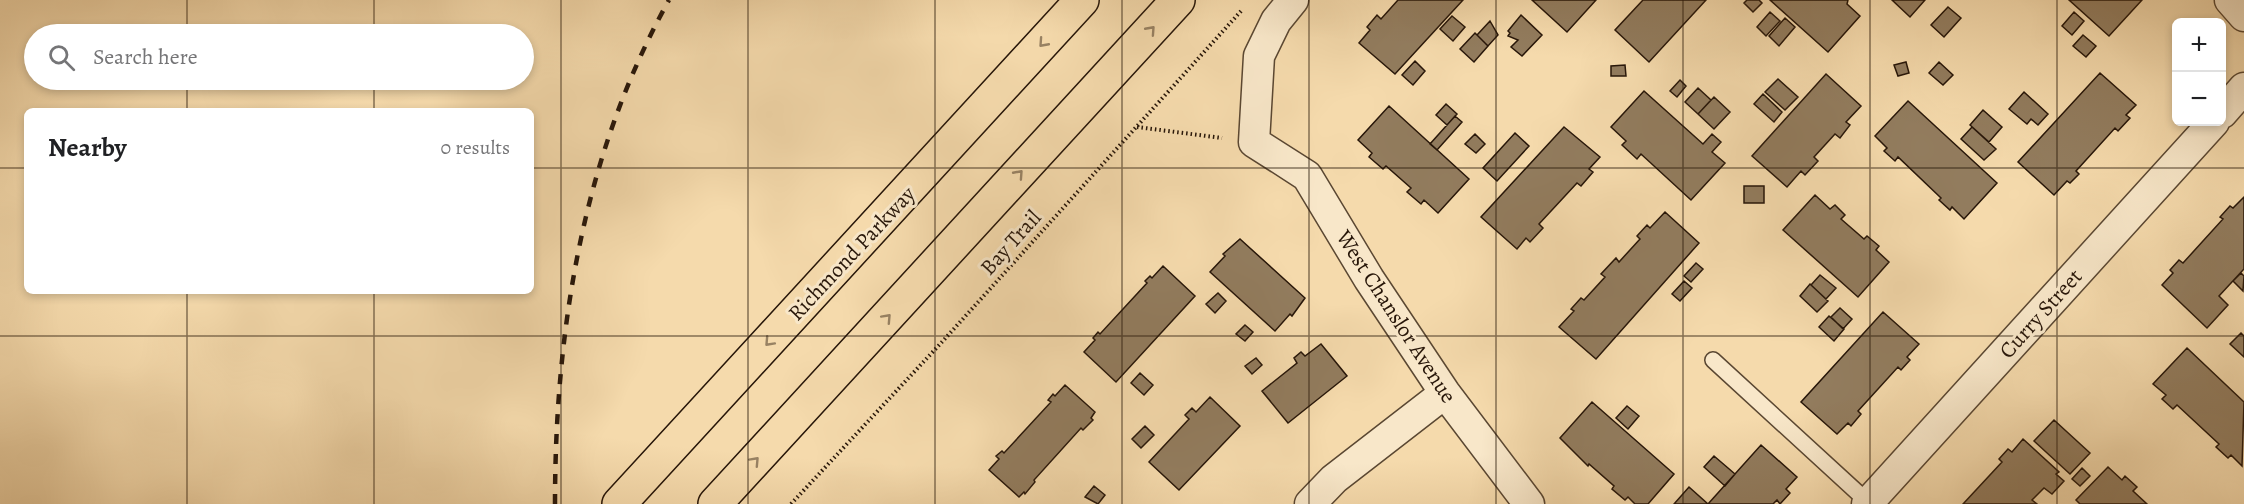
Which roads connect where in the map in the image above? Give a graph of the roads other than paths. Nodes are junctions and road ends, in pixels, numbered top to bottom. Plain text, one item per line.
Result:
1 (1082, 0) edge
2 (1178, 0) edge
3 (1293, 0) edge
4 (2230, 0) edge
5 (2244, 16) edge
6 (2244, 88) edge
7 (2226, 108) edge
8 (2210, 126) edge
9 (1713, 360) dead end
10 (1445, 393) junction
11 (618, 504) edge
12 (715, 504) edge
13 (1310, 504) edge
14 (1530, 504) edge
15 (1868, 504) edge

1 -> 11 highway, Richmond Parkway
12 -> 2 highway
3 - 10 street, West Chanslor Avenue
4 - 5 street
6 - 7 street
8 - 15 street, Curry Street
9 - 15 lane
10 - 13 street
10 - 14 street, West Chanslor Avenue

